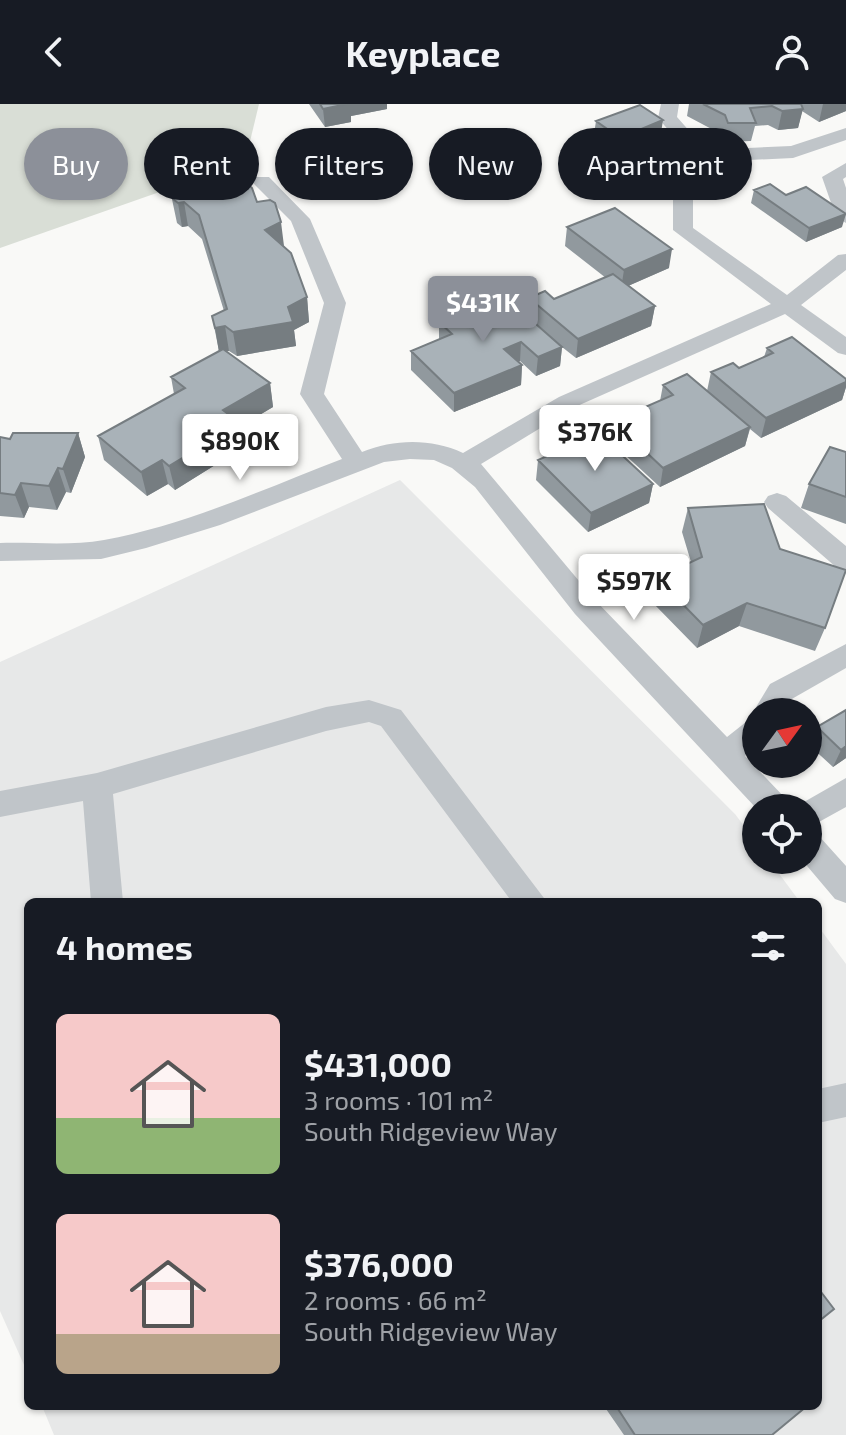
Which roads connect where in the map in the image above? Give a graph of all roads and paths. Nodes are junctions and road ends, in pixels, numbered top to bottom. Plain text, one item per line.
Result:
1 (670, 104) edge
2 (676, 128) edge
3 (846, 134) edge
4 (752, 154) edge
5 (846, 169) edge
6 (262, 181) dead end
7 (683, 200) edge
8 (846, 217) edge
9 (846, 260) edge
10 (788, 305) junction
11 (846, 348) edge
12 (356, 462) junction
13 (466, 462) junction
14 (777, 502) dead end
15 (0, 552) edge
16 (846, 561) edge
17 (846, 655) edge
18 (776, 698) edge
19 (742, 742) edge
20 (726, 755) junction
21 (97, 786) junction
22 (846, 791) edge
23 (762, 794) edge
24 (0, 804) edge
25 (822, 806) edge
26 (822, 861) edge
27 (845, 887) edge
28 (107, 898) edge
29 (528, 898) edge
30 (846, 1100) edge
31 (822, 1105) edge

1 - 2 street
3 - 4 street
5 - 8 street
6 - 12 street
7 - 10 street
9 - 10 street
10 - 11 street
10 - 13 street
12 - 13 street
12 - 15 street
13 - 20 street
14 - 16 street
17 - 18 street
19 - 20 street
20 - 23 street
21 - 24 street
21 - 28 street
21 - 29 street
22 - 25 street
26 - 27 street
30 - 31 street

